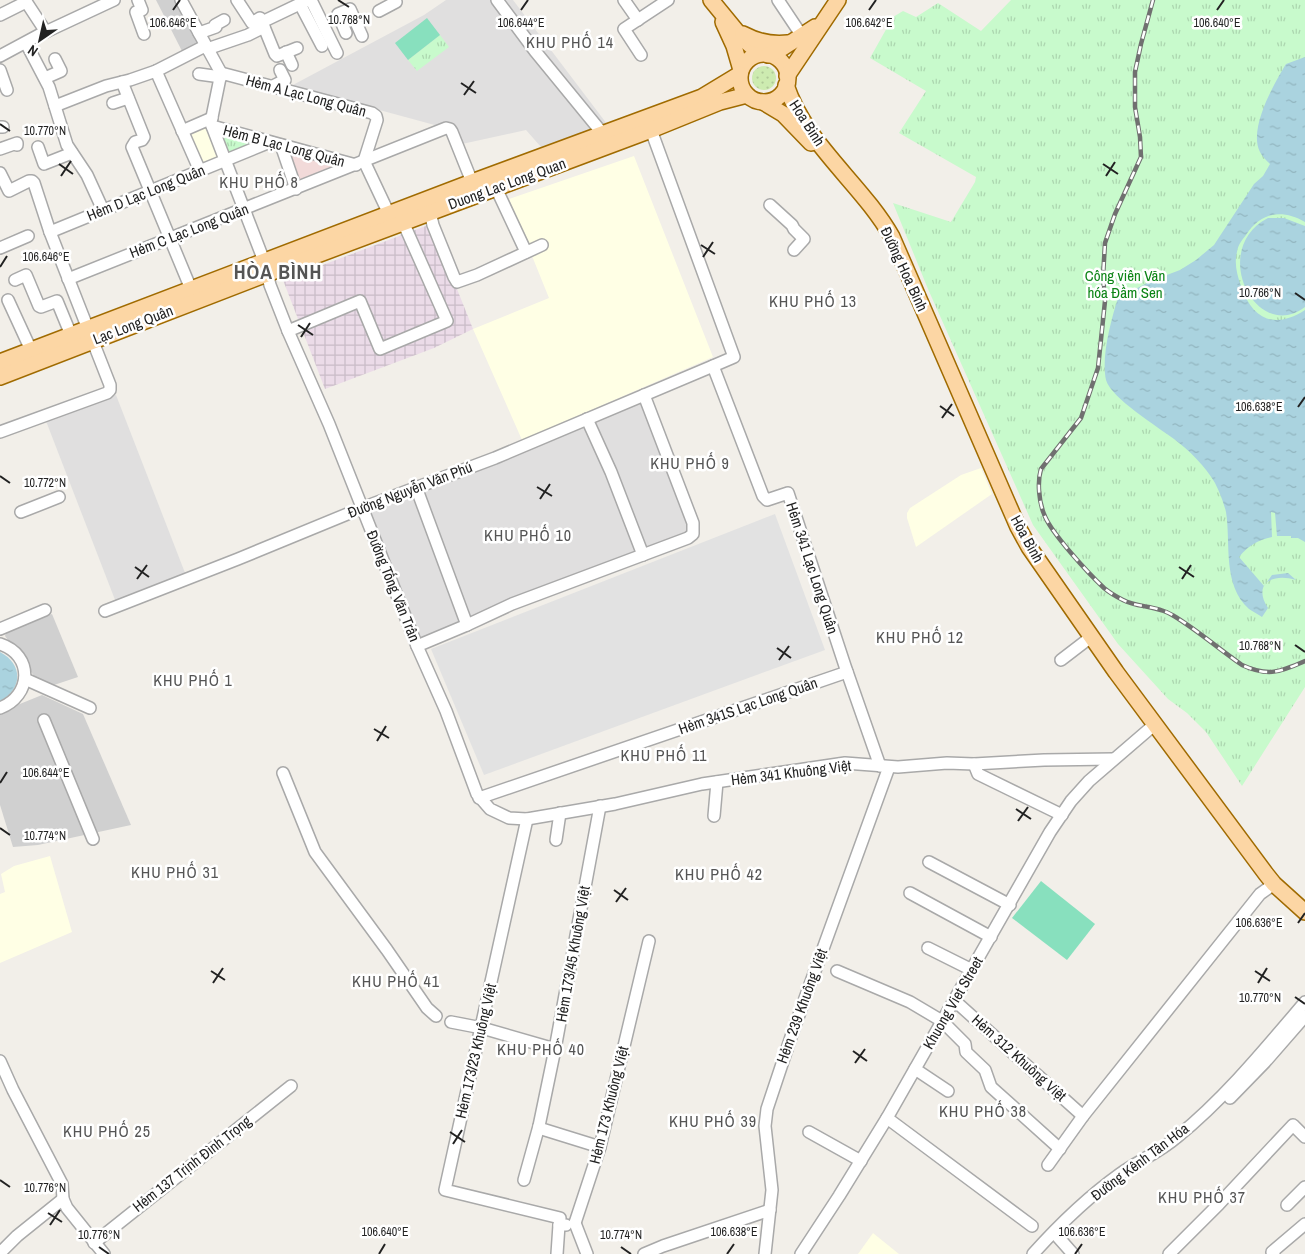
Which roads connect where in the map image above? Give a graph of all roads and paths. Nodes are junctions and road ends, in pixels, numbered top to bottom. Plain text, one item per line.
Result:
1 (114, 0) edge
2 (138, 0) edge
3 (181, 0) edge
4 (395, 0) edge
5 (496, 0) edge
6 (624, 0) edge
7 (668, 0) edge
8 (778, 0) edge
9 (838, 0) edge
10 (25, 1) edge
11 (234, 1) edge
12 (306, 1) edge
13 (713, 2) edge
14 (343, 5) edge
15 (379, 12) dead end
16 (0, 15) edge
17 (224, 20) dead end
18 (638, 20) junction
19 (824, 20) junction
20 (263, 24) junction
21 (737, 31) junction
22 (46, 32) junction
23 (199, 33) junction
24 (346, 33) dead end
25 (144, 34) dead end
26 (362, 36) dead end
27 (797, 39) junction
28 (26, 42) junction
29 (322, 46) dead end
30 (206, 47) junction
31 (337, 53) dead end
32 (764, 54) junction
33 (640, 55) dead end
34 (0, 56) edge
35 (56, 59) dead end
36 (292, 65) dead end
37 (0, 70) edge
38 (280, 70) dead end
39 (156, 71) junction
40 (741, 72) junction
41 (199, 74) dead end
42 (220, 75) junction
43 (45, 78) junction
44 (787, 81) junction
45 (122, 82) junction
46 (271, 87) junction
47 (7, 90) dead end
48 (747, 95) junction
49 (128, 98) junction
50 (763, 102) junction
51 (113, 103) dead end
52 (55, 106) junction
53 (212, 122) junction
54 (651, 130) junction
55 (182, 131) junction
56 (603, 134) junction
57 (276, 143) junction
58 (17, 145) dead end
59 (38, 148) dead end
60 (0, 149) edge
61 (72, 153) junction
62 (831, 160) junction
63 (225, 161) junction
64 (360, 163) junction
65 (200, 171) junction
66 (0, 173) edge
67 (472, 182) junction
68 (496, 188) junction
69 (296, 189) junction
70 (151, 190) junction
71 (770, 205) dead end
72 (245, 209) junction
73 (103, 210) junction
74 (430, 212) junction
75 (389, 214) junction
76 (403, 222) junction
77 (50, 232) junction
78 (28, 236) dead end
79 (170, 238) junction
80 (542, 245) dead end
81 (0, 248) edge
82 (794, 250) dead end
83 (526, 252) junction
84 (266, 268) junction
85 (68, 279) junction
86 (14, 280) dead end
87 (191, 289) junction
88 (8, 300) dead end
89 (288, 331) junction
90 (935, 334) joint
91 (71, 335) junction
92 (90, 335) junction
93 (31, 350) junction
94 (0, 362) edge
95 (714, 366) junction
96 (0, 377) edge
97 (644, 395) junction
98 (587, 419) junction
99 (0, 432) edge
100 (416, 487) junction
101 (59, 497) dead end
102 (362, 508) junction
103 (21, 512) dead end
104 (643, 555) junction
105 (45, 610) dead end
106 (105, 611) dead end
107 (468, 625) junction
108 (0, 629) edge
109 (1091, 637) junction
110 (0, 644) edge
111 (417, 646) junction
112 (1061, 660) dead end
113 (847, 672) junction
114 (25, 679) junction
115 (0, 708) edge
116 (90, 708) dead end
117 (44, 720) dead end
118 (1154, 725) junction
119 (1113, 759) junction
120 (974, 764) junction
121 (885, 767) junction
122 (284, 773) dead end
123 (717, 782) junction
124 (479, 798) junction
125 (600, 806) junction
126 (560, 813) junction
127 (1062, 815) junction
128 (714, 816) dead end
129 (527, 819) junction
130 (93, 839) dead end
131 (556, 840) dead end
132 (929, 862) dead end
133 (1274, 884) junction
134 (910, 893) dead end
135 (1010, 905) junction
136 (1305, 912) edge
137 (1305, 925) edge
138 (991, 937) junction
139 (649, 942) dead end
140 (928, 948) dead end
141 (972, 970) junction
142 (837, 971) dead end
143 (954, 1001) junction
144 (1305, 1002) edge
145 (436, 1016) dead end
146 (1305, 1016) edge
147 (942, 1021) junction
148 (451, 1022) dead end
149 (482, 1028) junction
150 (555, 1050) junction
151 (0, 1061) edge
152 (915, 1069) junction
153 (291, 1086) dead end
154 (948, 1091) dead end
155 (1083, 1116) junction
156 (887, 1118) junction
157 (539, 1126) junction
158 (808, 1132) dead end
159 (1305, 1138) edge
160 (600, 1147) junction
161 (1060, 1149) junction
162 (861, 1161) junction
163 (1048, 1165) dead end
164 (524, 1180) dead end
165 (1305, 1186) edge
166 (64, 1199) junction
167 (1287, 1205) dead end
168 (770, 1210) junction
169 (575, 1224) junction
170 (1305, 1224) edge
171 (559, 1225) junction
172 (1032, 1226) dead end
173 (1053, 1239) junction
174 (94, 1243) junction
175 (1040, 1252) edge
176 (0, 1253) edge
177 (104, 1254) edge
178 (557, 1254) edge
179 (587, 1254) edge
180 (644, 1254) edge
181 (766, 1254) edge
182 (801, 1254) edge
183 (1073, 1254) edge
184 (1169, 1254) edge
185 (1274, 1254) edge

1 - 22 street
2 - 25 street
3 - 23 street
4 - 15 street
5 - 56 street
6 - 18 street
7 - 18 street
8 - 27 street
9 - 19 main road
10 - 16 street
10 - 22 street
11 - 20 street
12 - 20 street
12 - 29 street
12 - 31 street
13 - 21 main road
13 - 40 main road
14 - 24 street
14 - 26 street
17 - 23 street
18 - 33 street
19 - 27 main road
19 - 44 main road
20 - 30 street
20 - 36 street
21 - 27 main road
21 - 32 main road
22 - 28 street
23 - 30 street
27 - 32 main road
28 - 34 street
28 - 43 street
30 - 39 street
30 - 42 street
32 - 40 main road
32 - 44 main road
35 - 43 street
37 - 47 street
38 - 46 street
39 - 45 street
39 - 55 street
40 - 48 main road
40 - 56 main road, Duong Lac Long Quan
41 - 42 street, Hẻm A Lạc Long Quân
42 - 46 street, Hẻm A Lạc Long Quân
42 - 53 street
43 - 52 street
44 - 50 main road
44 - 62 main road, Hoa Binh
45 - 49 street
45 - 52 street
46 - 64 street, Hẻm A Lạc Long Quân
48 - 50 main road
48 - 54 main road, Duong Lac Long Quan
49 - 51 street
49 - 70 street
50 - 62 main road
52 - 61 street
53 - 55 street
53 - 57 street, Hẻm B Lạc Long Quân
53 - 63 street, Đường Tống Văn Trân
54 - 68 main road, Duong Lac Long Quan
54 - 95 street
55 - 65 street
56 - 67 main road, Duong Lac Long Quan
57 - 63 street, Hẻm D Lạc Long Quân
57 - 64 street, Hẻm B Lạc Long Quân
57 - 69 street
58 - 60 street
59 - 61 street
61 - 73 street
62 - 90 main road, Đường Hoa Binh
63 - 65 street, Hẻm D Lạc Long Quân
63 - 72 street, Đường Tống Văn Trân
64 - 67 street, Hẻm C Lạc Long Quân
64 - 69 street, Hẻm C Lạc Long Quân
64 - 75 street
65 - 70 street, Hẻm D Lạc Long Quân
66 - 77 street
67 - 75 main road, Duong Lac Long Quan
68 - 74 main road, Duong Lac Long Quan
68 - 83 street
69 - 72 street, Hẻm C Lạc Long Quân
70 - 73 street, Hẻm D Lạc Long Quân
70 - 79 street
71 - 82 street
72 - 79 street, Hẻm C Lạc Long Quân
72 - 84 street, Đường Tống Văn Trân
73 - 77 street, Hẻm D Lạc Long Quân
74 - 76 main road, Duong Lac Long Quan
74 - 83 street
75 - 84 main road, Duong Lac Long Quan
76 - 84 main road, Duong Lac Long Quan
76 - 89 street
77 - 85 street
78 - 81 street
79 - 85 street, Hẻm C Lạc Long Quân
79 - 87 street
80 - 83 street
84 - 87 main road, Lạc Long Quân
84 - 89 street, Đường Tống Văn Trân
84 - 92 main road, Lạc Long Quân
85 - 92 street
86 - 91 street
87 - 92 main road, Lạc Long Quân
88 - 93 street
89 - 102 street, Đường Tống Văn Trân
90 - 109 main road, Hòa Bình
91 - 92 main road, Lạc Long Quân
91 - 93 main road, Lạc Long Quân
92 - 96 main road, Lạc Long Quân
92 - 99 street
93 - 94 main road, Lạc Long Quân
95 - 97 street, Đường Nguyễn Văn Phú
95 - 113 street, Hẻm 341 Lạc Long Quân
97 - 98 street, Đường Nguyễn Văn Phú
97 - 104 street
98 - 100 street, Đường Nguyễn Văn Phú
98 - 104 street
100 - 102 street, Đường Nguyễn Văn Phú
100 - 107 street
101 - 103 street
102 - 106 street, Đường Nguyễn Văn Phú
102 - 111 street, Đường Tống Văn Trân
104 - 107 street
105 - 108 street
107 - 111 street
109 - 112 street
109 - 118 main road, Hòa Bình
110 - 114 street
111 - 124 street, Đường Tống Văn Trân
113 - 121 street, Hẻm 341 Lạc Long Quân
113 - 124 street, Hẻm 341S Lạc Long Quân
114 - 115 street
114 - 116 street
117 - 130 street
118 - 119 street, Khuong Viet Street
118 - 133 main road
119 - 120 street, Hẻm 341 Khuông Việt
119 - 127 street, Khuong Viet Street
120 - 121 street, Hẻm 341 Khuông Việt
120 - 127 street
121 - 123 street, Hẻm 341 Khuông Việt
121 - 168 street, Hẻm 239 Khuông Việt
122 - 145 street
123 - 125 street, Hẻm 341 Khuông Việt
123 - 128 street
124 - 129 street, Hẻm 341 Khuông Việt
125 - 126 street, Hẻm 341 Khuông Việt
125 - 150 street, Hẻm 173/45 Khuông Việt
126 - 129 street, Hẻm 341 Khuông Việt
126 - 131 street
127 - 135 street, Khuong Viet Street
129 - 149 street, Hẻm 173/23 Khuông Việt
132 - 135 street
133 - 136 main road
133 - 137 main road
133 - 155 street
134 - 138 street
135 - 138 street, Khuong Viet Street
138 - 141 street, Khuong Viet Street
139 - 160 street, Hẻm 173 Khuông Việt
140 - 141 street
141 - 143 street, Khuong Viet Street
142 - 147 street
143 - 147 street, Khuong Viet Street
143 - 155 street, Hẻm 312 Khuông Việt
144 - 173 street, Đường Kênh Tân Hóa
146 - 173 street, Đường Kênh Tân Hóa
147 - 152 street, Khuong Viet Street
147 - 161 street
148 - 149 street
149 - 150 street
149 - 171 street, Hẻm 173/23 Khuông Việt
150 - 157 street, Hẻm 173/45 Khuông Việt
151 - 166 street
152 - 154 street
152 - 156 street, Khuong Viet Street
153 - 174 street, Hẻm 137 Trịnh Đình Trọng
155 - 161 street
156 - 162 street, Khuong Viet Street
156 - 172 street
157 - 160 street
157 - 164 street, Hẻm 173/45 Khuông Việt
158 - 162 street
159 - 184 street
160 - 169 street, Hẻm 173 Khuông Việt
161 - 163 street
162 - 182 street, Khuong Viet Street
165 - 167 street
166 - 174 street
166 - 176 street
168 - 180 street
168 - 181 street, Hẻm 239 Khuông Việt
169 - 171 street
169 - 179 street
170 - 185 street
171 - 178 street
173 - 175 street, Đường Kênh Tân Hóa
173 - 183 street
174 - 177 street

